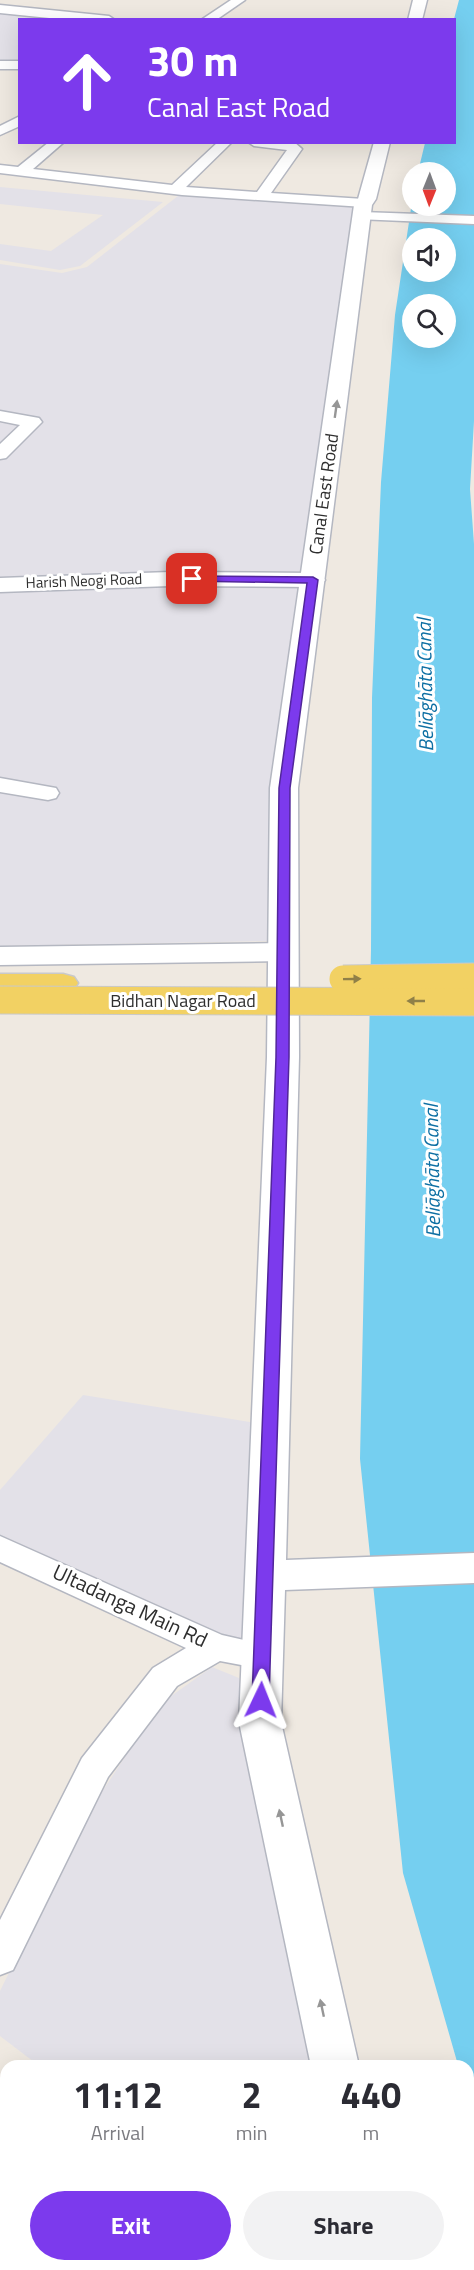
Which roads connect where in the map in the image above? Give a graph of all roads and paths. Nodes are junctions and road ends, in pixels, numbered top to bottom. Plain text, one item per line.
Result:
1 (239, 0) edge
2 (420, 0) edge
3 (0, 9) edge
4 (89, 18) edge
5 (210, 18) edge
6 (416, 18) edge
7 (0, 65) edge
8 (18, 65) edge
9 (18, 121) edge
10 (0, 131) edge
11 (55, 144) edge
12 (224, 144) edge
13 (286, 144) edge
14 (381, 144) edge
15 (0, 169) edge
16 (20, 172) junction
17 (175, 190) junction
18 (269, 196) junction
19 (268, 211) dead end
20 (371, 212) junction
21 (474, 220) edge
22 (0, 416) edge
23 (0, 454) edge
24 (313, 580) junction
25 (0, 585) edge
26 (0, 785) edge
27 (48, 793) dead end
28 (283, 952) junction
29 (0, 956) edge
30 (474, 977) edge
31 (0, 983) edge
32 (0, 1000) edge
33 (474, 1002) edge
34 (0, 1012) edge
35 (283, 1012) junction
36 (0, 1548) edge
37 (474, 1568) edge
38 (279, 1576) junction
39 (216, 1647) junction
40 (262, 1656) junction
41 (0, 1958) edge
42 (334, 2060) edge

1 - 5 street
2 - 6 main road
3 - 4 street
7 - 8 street
9 - 10 street
11 - 16 street
12 - 17 street
13 - 18 street
14 - 20 main road, Canal East Road
15 - 16 street
16 - 17 street
17 - 18 street
18 - 19 street
18 - 20 street
20 - 21 street
24 -> 20 main road, Canal East Road
22 - 23 street
24 - 25 main road, Harish Neogi Road
24 - 28 main road, Canal East Road
26 - 27 street
28 - 29 main road
28 - 35 main road, Canal East Road
31 -> 30 main road, bridge
33 -> 32 main road, Bidhan Nagar Road, bridge
34 - 35 main road
35 - 38 main road, Canal East Road
36 - 39 street, Ultadanga Main Rd
37 - 38 main road
38 - 40 main road, Canal East Road
39 - 40 street, Ultadanga Main Rd
39 - 41 street
42 -> 40 main road, Canal East Road

